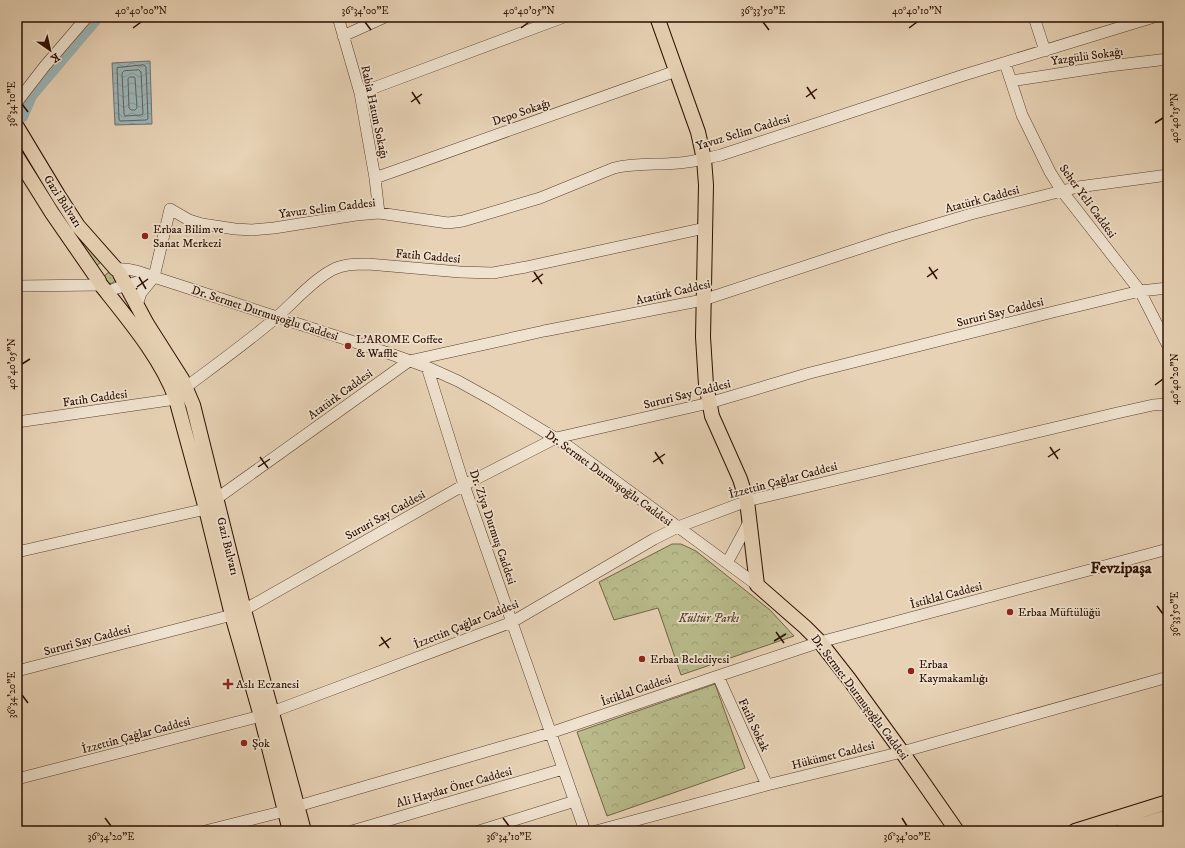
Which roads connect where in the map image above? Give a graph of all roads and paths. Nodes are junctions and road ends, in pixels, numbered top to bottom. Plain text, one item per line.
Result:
1 (87, 17) edge
2 (338, 17) edge
3 (385, 17) edge
4 (564, 17) edge
5 (657, 17) edge
6 (1034, 17) edge
7 (1154, 17) edge
8 (343, 36) junction
9 (1044, 51) junction
10 (1168, 59) edge
11 (1005, 63) junction
12 (676, 71) junction
13 (1011, 81) junction
14 (360, 93) junction
15 (17, 102) edge
16 (17, 127) edge
17 (704, 159) junction
18 (18, 161) edge
19 (1168, 175) edge
20 (375, 178) junction
21 (1062, 191) junction
22 (379, 213) junction
23 (705, 228) junction
24 (154, 277) junction
25 (112, 281) junction
26 (17, 286) edge
27 (1168, 288) edge
28 (1140, 291) junction
29 (703, 300) junction
30 (137, 305) junction
31 (277, 317) junction
32 (1168, 346) edge
33 (409, 360) junction
34 (426, 366) junction
35 (186, 386) junction
36 (176, 399) junction
37 (709, 403) junction
38 (1168, 404) edge
39 (17, 422) edge
40 (556, 438) junction
41 (464, 485) junction
42 (747, 501) junction
43 (211, 504) junction
44 (750, 522) junction
45 (678, 527) junction
46 (1168, 550) edge
47 (17, 552) edge
48 (727, 563) junction
49 (757, 585) junction
50 (238, 613) junction
51 (512, 622) junction
52 (820, 642) junction
53 (17, 671) edge
54 (718, 676) junction
55 (1168, 678) edge
56 (267, 714) junction
57 (550, 733) junction
58 (902, 752) junction
59 (563, 769) junction
60 (17, 779) edge
61 (767, 785) junction
62 (575, 801) junction
63 (1168, 802) edge
64 (291, 808) junction
65 (1168, 817) edge
66 (206, 831) edge
67 (290, 831) edge
68 (304, 831) edge
69 (352, 831) edge
70 (479, 831) edge
71 (585, 831) edge
72 (596, 831) edge
73 (957, 831) edge
74 (1075, 831) edge
75 (1122, 831) edge

1 - 15 street
2 - 8 street, Rabia Hatun Sokağı
3 - 8 street
4 - 14 street
5 - 12 main road
6 - 9 street
7 - 9 street, Yavuz Selim Caddesi
8 - 14 street, Rabia Hatun Sokağı
9 - 11 street, Yavuz Selim Caddesi
10 - 13 street, Yazgülü Sokağı
11 - 13 street, Seher Yeli Caddesi
11 - 17 street, Yavuz Selim Caddesi
12 - 17 main road
12 - 20 street, Depo Sokağı
13 - 21 street, Seher Yeli Caddesi
14 - 20 street, Rabia Hatun Sokağı
16 - 25 main road, Gazi Bulvarı
17 - 22 street, Yavuz Selim Caddesi
17 - 23 main road
18 - 25 main road, Gazi Bulvarı
19 - 21 street, Atatürk Caddesi
20 - 22 street, Rabia Hatun Sokağı
21 - 28 street, Seher Yeli Caddesi
21 - 29 street, Atatürk Caddesi
22 - 24 street, Yavuz Selim Caddesi
23 - 29 main road
23 - 31 street, Fatih Caddesi
24 - 25 street
24 - 25 street, Dr. Sermet Durmuşoğlu Caddesi
24 - 30 street
24 - 31 street, Dr. Sermet Durmuşoğlu Caddesi
25 - 26 street
25 - 30 main road, Gazi Bulvarı
25 - 36 main road, Gazi Bulvarı
27 - 28 street, Sururi Say Caddesi
28 - 32 street, Seher Yeli Caddesi
28 - 37 street, Sururi Say Caddesi
29 - 33 street, Atatürk Caddesi
29 - 37 main road
30 - 35 main road, Gazi Bulvarı
31 - 33 street, Dr. Sermet Durmuşoğlu Caddesi
31 - 35 street, Fatih Caddesi
33 - 34 street, Dr. Sermet Durmuşoğlu Caddesi
33 - 43 street, Atatürk Caddesi
34 - 40 street, Dr. Sermet Durmuşoğlu Caddesi
34 - 41 street, Dr. Ziya Durmuş Caddesi
35 - 43 main road, Gazi Bulvarı
36 - 39 street, Fatih Caddesi
36 - 43 main road, Gazi Bulvarı
37 - 40 street, Sururi Say Caddesi
37 - 42 main road
38 - 42 street, İzzettin Çağlar Caddesi
40 - 41 street, Sururi Say Caddesi
40 - 45 street, Dr. Sermet Durmuşoğlu Caddesi
41 - 50 street, Sururi Say Caddesi
41 - 51 street, Dr. Ziya Durmuş Caddesi
42 - 44 main road
42 - 45 street, İzzettin Çağlar Caddesi
43 - 47 street, Atatürk Caddesi
43 - 50 main road, Gazi Bulvarı
44 - 48 street
44 - 49 main road
45 - 48 street, Dr. Sermet Durmuşoğlu Caddesi
45 - 51 street, İzzettin Çağlar Caddesi
46 - 52 street, İstiklal Caddesi
48 - 49 street, Dr. Sermet Durmuşoğlu Caddesi
49 - 52 main road, Dr. Sermet Durmuşoğlu Caddesi
50 - 53 street, Sururi Say Caddesi
50 - 56 main road, Gazi Bulvarı
51 - 56 street, İzzettin Çağlar Caddesi
51 - 57 street, Dr. Ziya Durmuş Caddesi
52 - 54 street, İstiklal Caddesi
52 - 58 main road, Dr. Sermet Durmuşoğlu Caddesi
54 - 57 street, İstiklal Caddesi
54 - 61 street, Fatih Sokak
55 - 58 street, Hükümet Caddesi
56 - 60 street, İzzettin Çağlar Caddesi
56 - 64 main road, Gazi Bulvarı
57 - 59 street, Dr. Ziya Durmuş Caddesi
57 - 64 street, İstiklal Caddesi
58 - 61 street, Hükümet Caddesi
58 - 73 main road, Dr. Sermet Durmuşoğlu Caddesi
59 - 62 street, Dr. Ziya Durmuş Caddesi
59 - 69 street, Ali Haydar Öner Caddesi
61 - 72 street, Hükümet Caddesi
62 - 70 street
62 - 71 street, Dr. Ziya Durmuş Caddesi
63 - 74 main road
64 - 66 street, İstiklal Caddesi
64 - 67 main road, Gazi Bulvarı
64 - 68 main road, Gazi Bulvarı
65 - 75 main road

